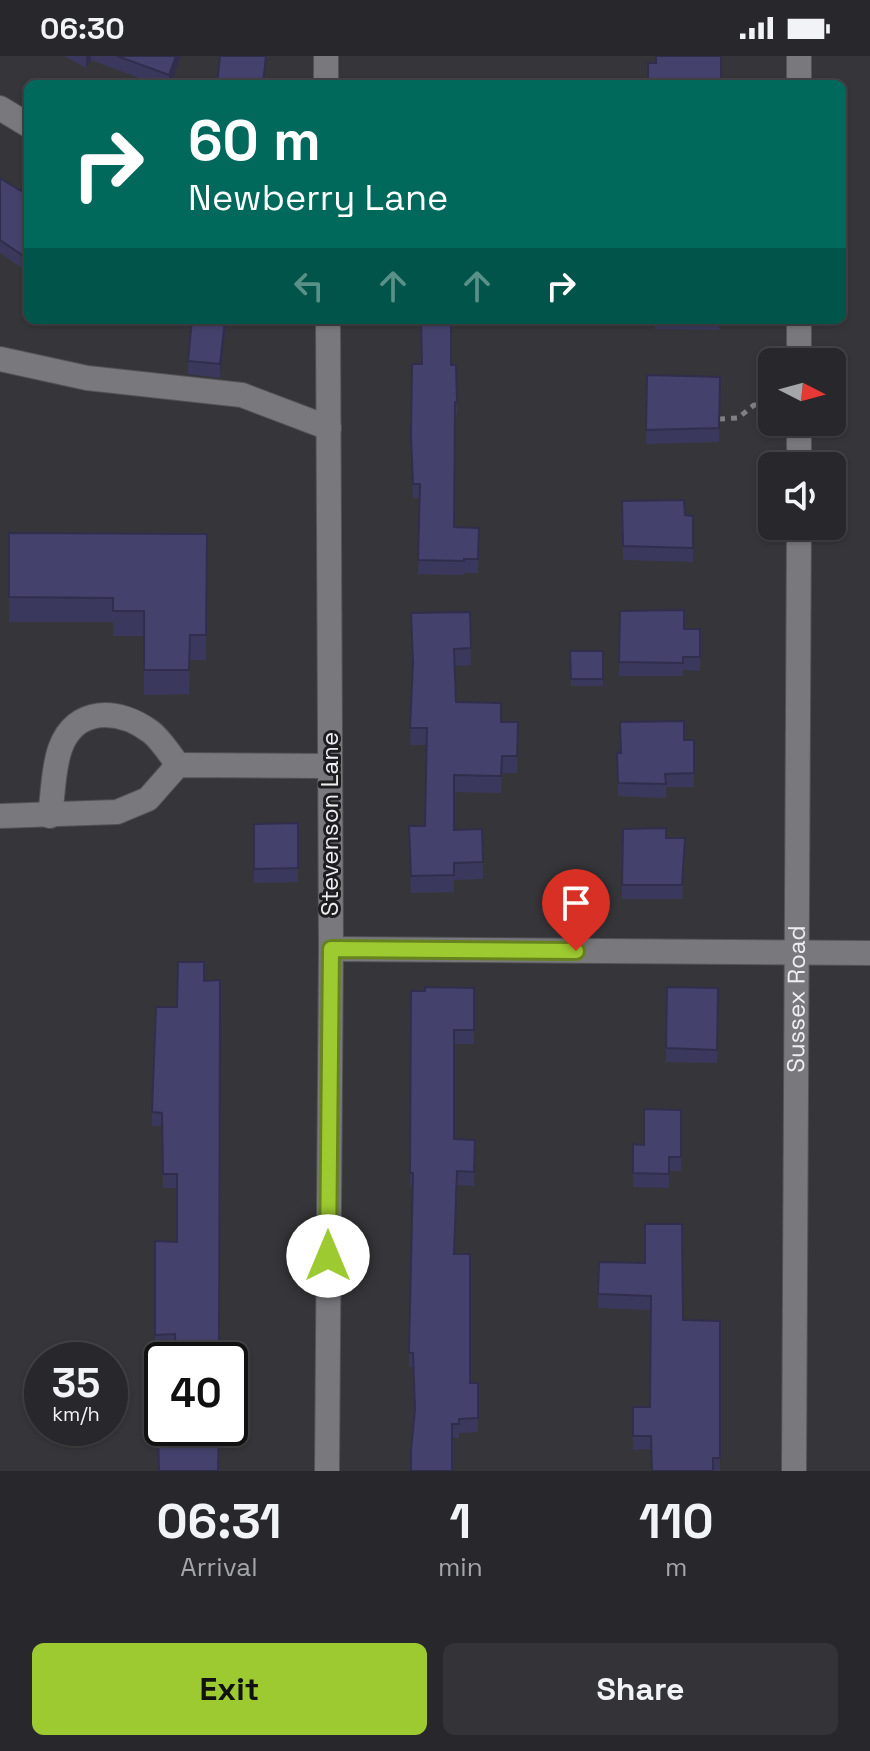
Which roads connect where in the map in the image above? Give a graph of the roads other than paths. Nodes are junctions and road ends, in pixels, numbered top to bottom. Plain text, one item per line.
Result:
1 (326, 56) edge
2 (799, 56) edge
3 (326, 80) edge
4 (799, 80) edge
5 (0, 108) edge
6 (24, 123) edge
7 (328, 324) edge
8 (799, 324) edge
9 (799, 348) edge
10 (0, 359) edge
11 (329, 428) junction
12 (799, 540) edge
13 (178, 765) junction
14 (330, 766) junction
15 (0, 816) edge
16 (50, 816) junction
17 (331, 949) junction
18 (797, 952) junction
19 (870, 953) edge
20 (327, 1471) edge
21 (794, 1471) edge

1 - 3 street
2 - 4 street
5 - 6 street
7 - 11 street, Stevenson Lane
8 - 9 street
10 - 11 street
11 - 14 street, Stevenson Lane
12 - 18 street, Sussex Road
13 - 14 street
13 - 16 street
13 - 16 street
14 - 17 street, Stevenson Lane
15 - 16 street
17 - 18 street
17 - 20 street, Stevenson Lane
18 - 19 street
18 - 21 street, Sussex Road

